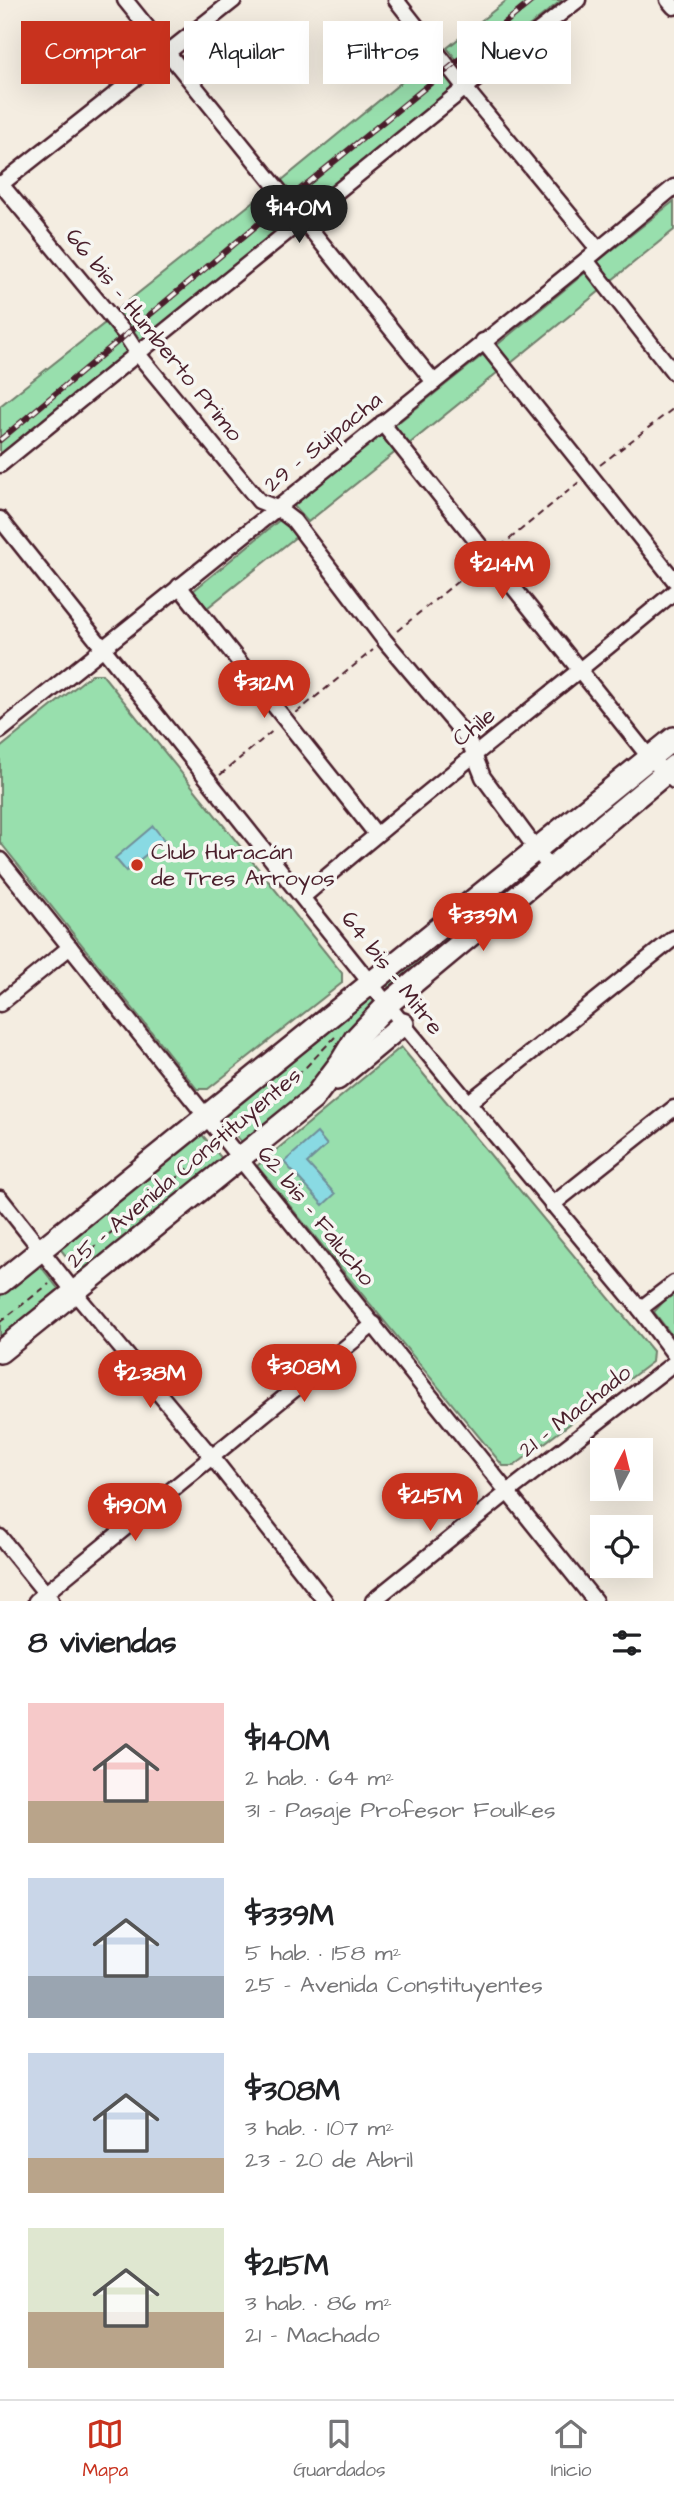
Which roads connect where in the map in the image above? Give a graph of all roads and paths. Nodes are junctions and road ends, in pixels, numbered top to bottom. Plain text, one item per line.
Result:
1 (125, 0) edge
2 (234, 0) edge
3 (396, 0) edge
4 (578, 0) edge
5 (668, 0) edge
6 (674, 7) edge
7 (142, 21) edge
8 (170, 51) edge
9 (170, 57) edge
10 (127, 84) edge
11 (465, 88) junction
12 (0, 184) edge
13 (674, 187) edge
14 (303, 220) junction
15 (598, 249) junction
16 (586, 260) junction
17 (483, 341) junction
18 (138, 354) junction
19 (674, 373) edge
20 (434, 382) junction
21 (674, 408) edge
22 (382, 423) junction
23 (0, 465) edge
24 (589, 473) junction
25 (277, 508) junction
26 (0, 519) edge
27 (488, 557) junction
28 (674, 580) edge
29 (179, 586) junction
30 (674, 592) edge
31 (385, 641) junction
32 (102, 648) junction
33 (581, 671) junction
34 (286, 720) junction
35 (0, 731) edge
36 (674, 738) edge
37 (474, 757) junction
38 (649, 757) junction
39 (671, 773) edge
40 (211, 782) junction
41 (376, 834) junction
42 (536, 849) junction
43 (0, 860) edge
44 (551, 869) junction
45 (303, 897) junction
46 (674, 938) edge
47 (70, 947) junction
48 (371, 983) junction
49 (0, 1004) edge
50 (388, 1004) junction
51 (403, 1024) junction
52 (340, 1032) dead end
53 (313, 1099) junction
54 (468, 1103) junction
55 (674, 1108) edge
56 (206, 1116) junction
57 (224, 1139) junction
58 (240, 1158) junction
59 (0, 1198) edge
60 (552, 1205) junction
61 (43, 1250) junction
62 (61, 1274) junction
63 (0, 1283) edge
64 (674, 1283) edge
65 (75, 1293) junction
66 (640, 1309) junction
67 (0, 1322) edge
68 (374, 1324) junction
69 (0, 1352) edge
70 (674, 1354) edge
71 (674, 1363) edge
72 (212, 1457) junction
73 (508, 1492) junction
74 (0, 1537) edge
75 (45, 1599) edge
76 (325, 1601) edge
77 (373, 1601) edge
78 (595, 1601) edge

1 - 7 street
2 - 8 street
3 - 11 street
4 - 11 street
5 - 6 street
9 - 14 street
10 - 12 street
11 - 14 street
11 - 15 street
12 - 18 street, 66 bis - Humberto Primo
13 - 15 street, 29 - Suipacha
14 - 18 street
14 - 20 street
15 - 16 street, 29 - Suipacha
16 - 17 street, 29 - Suipacha
16 - 19 street
17 - 20 street, 29 - Suipacha
17 - 24 street
18 - 23 street
18 - 25 street, 66 bis - Humberto Primo
20 - 22 street, 29 - Suipacha
21 - 24 path
22 - 25 street, 29 - Suipacha
22 - 27 street
24 - 27 path
24 - 28 street
25 - 29 street, 29 - Suipacha
25 - 31 street, 66 bis - Humberto Primo
26 - 32 street, 64 bis - Mitre
27 - 31 path
27 - 33 street
29 - 32 street, 29 - Suipacha
29 - 34 street
30 - 33 street, Chile
31 - 34 path
31 - 37 street, 66 bis - Humberto Primo
32 - 35 street, 29 - Suipacha
32 - 40 street, 64 bis - Mitre
33 - 37 street, Chile
33 - 38 street
34 - 40 path
34 - 41 street
36 - 38 main road, 25 - Avenida Constituyentes
37 - 41 street, Chile
37 - 42 street
38 - 39 street
38 - 42 main road, 25 - Avenida Constituyentes
39 - 44 main road, 25 - Avenida Constituyentes
40 - 45 street, 64 bis - Mitre
41 - 45 street, Chile
42 - 44 street
42 - 48 main road, 25 - Avenida Constituyentes
43 - 47 street, 62 bis - Falucho
44 - 50 main road, 25 - Avenida Constituyentes
45 - 48 street, 64 bis - Mitre
46 - 54 street
47 - 49 street
47 - 56 street, 62 bis - Falucho
48 - 50 street, 64 bis - Mitre
48 - 56 main road, 25 - Avenida Constituyentes
50 - 51 street, 64 bis - Mitre
50 - 53 main road, 25 - Avenida Constituyentes
51 - 53 main road
51 - 54 street, 64 bis - Mitre
52 - 57 path
53 - 58 main road, 25 - Avenida Constituyentes
54 - 60 street, 64 bis - Mitre
55 - 60 street
56 - 57 street, 62 bis - Falucho
56 - 61 main road, 25 - Avenida Constituyentes
57 - 58 street, 62 bis - Falucho
57 - 62 path
58 - 65 main road, 25 - Avenida Constituyentes
58 - 68 street, 62 bis - Falucho
59 - 61 street
60 - 66 street, 64 bis - Mitre
61 - 62 street
61 - 63 main road, 25 - Avenida Constituyentes
62 - 65 street
62 - 67 path
64 - 66 street
65 - 69 main road, 25 - Avenida Constituyentes
65 - 72 street
66 - 70 street, 64 bis - Mitre
68 - 72 street
68 - 73 street, 62 bis - Falucho
71 - 73 street, 21 - Machado
72 - 75 street
72 - 76 street
73 - 77 street, 21 - Machado
73 - 78 street, 62 bis - Falucho
74 - 75 street

